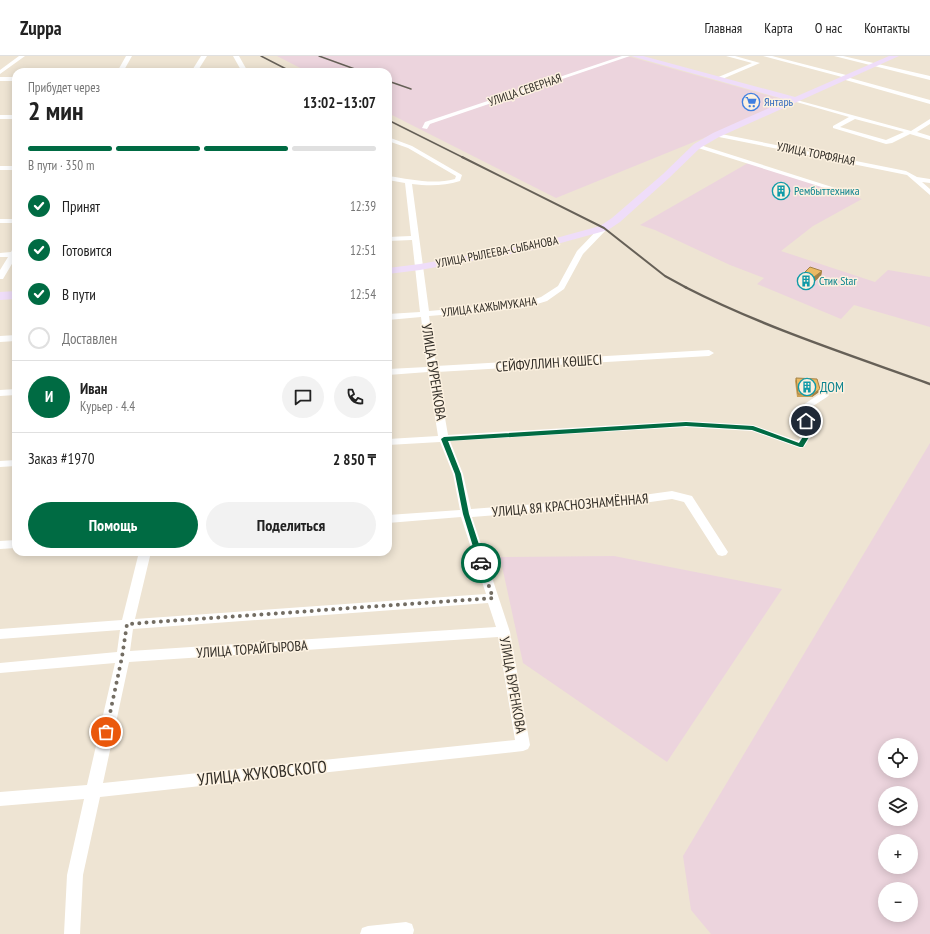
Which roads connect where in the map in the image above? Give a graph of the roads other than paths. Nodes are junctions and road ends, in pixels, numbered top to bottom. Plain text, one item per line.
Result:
1 (22, 56) edge
2 (129, 56) edge
3 (204, 56) edge
4 (236, 56) edge
5 (627, 56) edge
6 (635, 56) edge
7 (728, 56) edge
8 (766, 56) edge
9 (837, 56) edge
10 (895, 56) edge
11 (874, 65) junction
12 (122, 68) edge
13 (196, 68) edge
14 (243, 68) edge
15 (0, 72) edge
16 (928, 76) edge
17 (846, 78) junction
18 (0, 79) edge
19 (12, 79) edge
20 (718, 79) junction
21 (795, 100) junction
22 (930, 102) edge
23 (0, 117) edge
24 (12, 117) edge
25 (854, 117) junction
26 (929, 122) edge
27 (426, 128) dead end
28 (910, 132) junction
29 (716, 135) junction
30 (930, 138) edge
31 (392, 140) edge
32 (697, 146) junction
33 (0, 168) edge
34 (12, 168) edge
35 (392, 178) edge
36 (914, 179) junction
37 (408, 180) junction
38 (930, 181) edge
39 (930, 193) edge
40 (852, 195) dead end
41 (0, 221) edge
42 (12, 221) edge
43 (604, 228) junction
44 (415, 238) junction
45 (392, 239) edge
46 (12, 253) edge
47 (0, 254) edge
48 (12, 258) edge
49 (420, 267) junction
50 (392, 270) edge
51 (0, 277) edge
52 (12, 295) edge
53 (0, 296) edge
54 (426, 315) junction
55 (392, 317) edge
56 (12, 338) edge
57 (0, 339) edge
58 (709, 353) dead end
59 (432, 370) junction
60 (392, 372) edge
61 (12, 392) edge
62 (0, 393) edge
63 (824, 395) dead end
64 (444, 439) junction
65 (392, 442) edge
66 (12, 463) edge
67 (0, 464) edge
68 (466, 514) junction
69 (392, 519) edge
70 (12, 544) edge
71 (0, 545) edge
72 (722, 552) dead end
73 (144, 556) edge
74 (493, 598) junction
75 (127, 624) junction
76 (504, 632) junction
77 (0, 634) edge
78 (122, 657) junction
79 (0, 668) edge
80 (523, 745) joint
81 (93, 791) junction
82 (0, 799) edge
83 (406, 930) dead end
84 (72, 934) edge
85 (368, 934) edge

1 - 15 street
2 - 12 street
3 - 13 street
4 - 14 street
5 - 27 street, УЛИЦА СЕВЕРНАЯ
6 - 20 street
7 - 20 street
8 - 17 street
9 - 11 street
10 - 11 street
11 - 16 street
11 - 17 street
17 - 21 street
17 - 22 street
18 - 19 street
20 - 21 street
21 - 25 street
21 - 29 street
23 - 24 street
25 - 28 street
25 - 28 street
26 - 28 street
28 - 30 street
29 - 32 street
29 - 36 street, УЛИЦА ТОРФЯНАЯ
31 - 37 street
32 - 40 street, УЛИЦА ТОРФЯНАЯ
32 - 43 street
33 - 34 street
35 - 37 street
36 - 38 street, УЛИЦА ТОРФЯНАЯ
36 - 39 street, УЛИЦА ТОРФЯНАЯ
37 - 44 street, УЛИЦА БУРЕНКОВА
41 - 42 street
43 - 49 street, УЛИЦА РЫЛЕЕВА-СЫБАНОВА
43 - 54 street, УЛИЦА КАЖЫМУКАНА
44 - 45 street
44 - 49 street, УЛИЦА БУРЕНКОВА
46 - 47 street
48 - 51 street
49 - 50 street, УЛИЦА РЫЛЕЕВА-СЫБАНОВА
49 - 54 street, УЛИЦА БУРЕНКОВА
52 - 53 street
54 - 55 street, УЛИЦА КАЖЫМУКАНА
54 - 59 street, УЛИЦА БУРЕНКОВА
56 - 57 street
58 - 59 street, СЕЙФУЛЛИН КӨШЕСІ
59 - 60 street, СЕЙФУЛЛИН КӨШЕСІ
59 - 64 street, УЛИЦА БУРЕНКОВА
61 - 62 street
63 - 64 street
64 - 65 street
64 - 68 street, УЛИЦА БУРЕНКОВА
66 - 67 street
68 - 69 street, УЛИЦА 8Я КРАСНОЗНАМЁННАЯ
68 - 72 street, УЛИЦА 8Я КРАСНОЗНАМЁННАЯ
68 - 74 street, УЛИЦА БУРЕНКОВА
70 - 71 street
73 - 75 street
74 - 75 street
74 - 76 street, УЛИЦА БУРЕНКОВА
75 - 77 street
75 - 78 street
76 - 78 street, УЛИЦА ТОРАЙГЫРОВА
76 - 80 street, УЛИЦА БУРЕНКОВА
78 - 79 street, УЛИЦА ТОРАЙГЫРОВА
78 - 81 street
80 - 81 street, УЛИЦА ЖУКОВСКОГО
81 - 82 street, УЛИЦА ЖУКОВСКОГО
81 - 84 street
83 - 85 street

